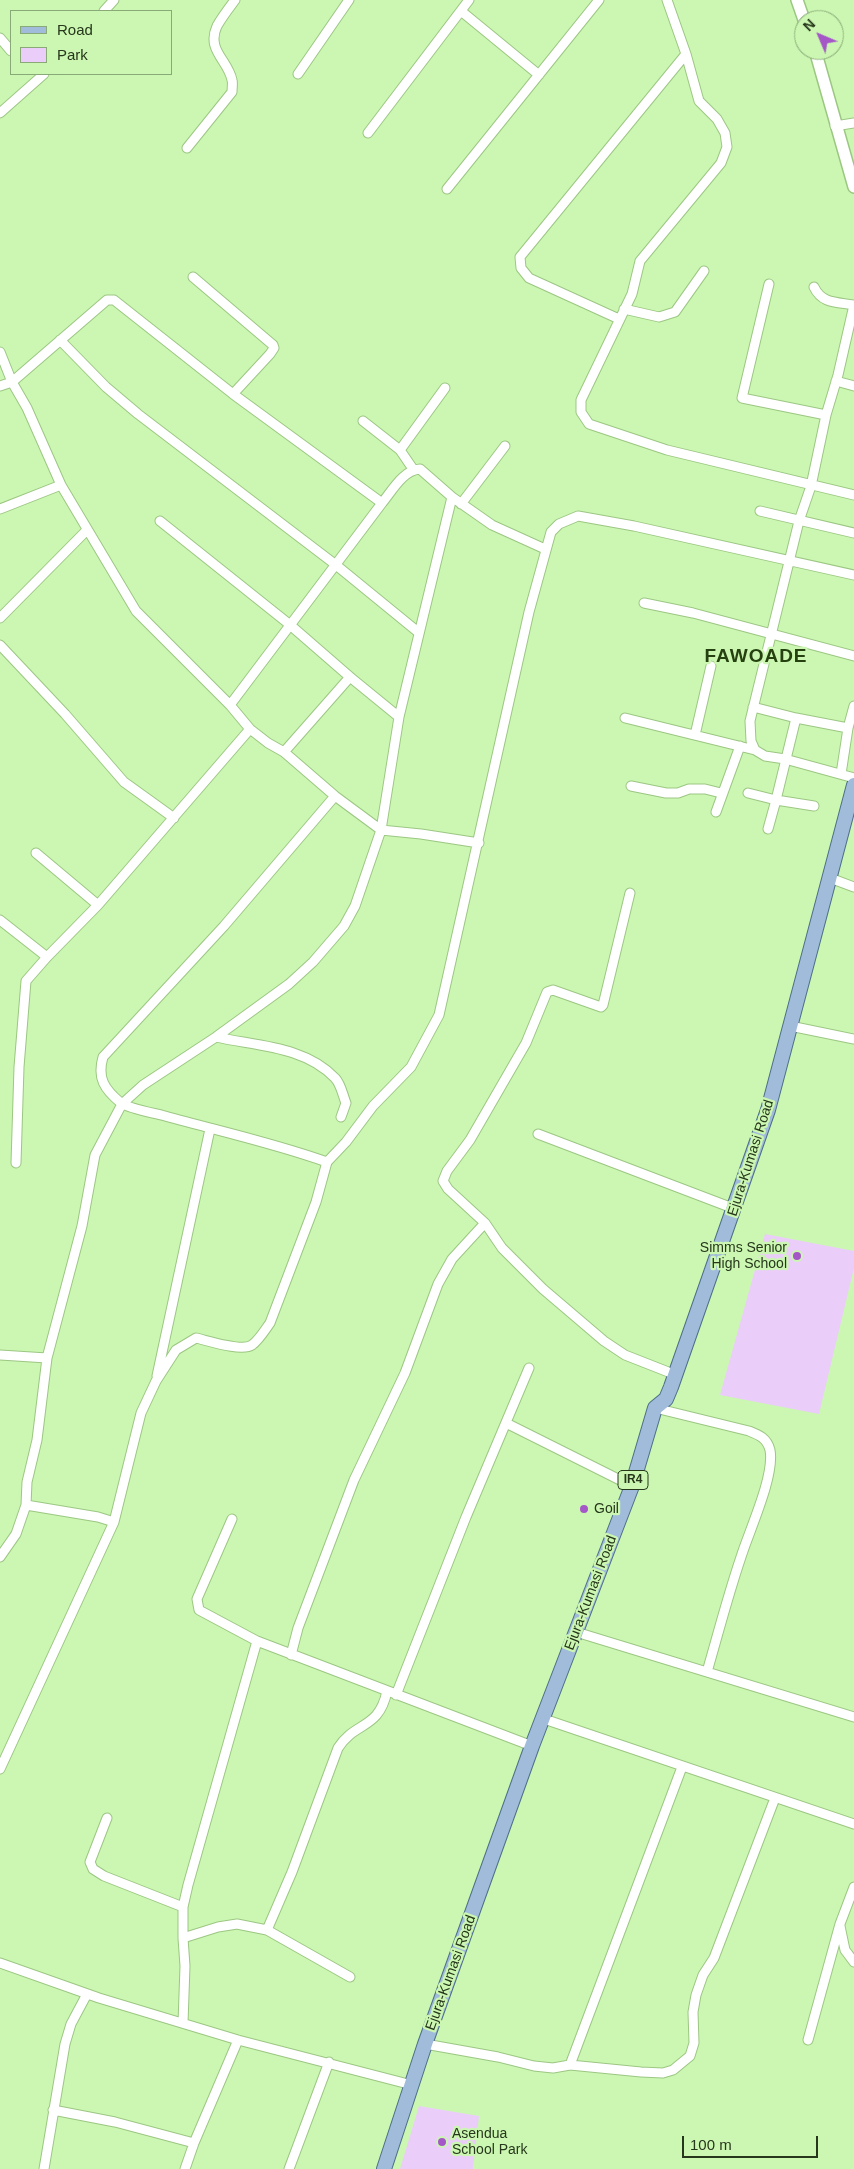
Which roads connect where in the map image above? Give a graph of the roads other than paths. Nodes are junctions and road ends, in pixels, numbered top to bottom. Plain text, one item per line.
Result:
1 (114, 0) edge
2 (235, 0) edge
3 (349, 0) edge
4 (469, 0) edge
5 (599, 0) edge
6 (667, 0) edge
7 (105, 10) edge
8 (461, 11) junction
9 (0, 38) edge
10 (10, 50) edge
11 (686, 54) junction
12 (818, 60) edge
13 (298, 74) dead end
14 (539, 75) junction
15 (38, 76) edge
16 (0, 113) edge
17 (854, 123) edge
18 (835, 126) junction
19 (368, 133) dead end
20 (187, 148) dead end
21 (854, 187) edge
22 (447, 189) dead end
23 (704, 271) dead end
24 (193, 277) dead end
25 (770, 284) dead end
26 (814, 287) dead end
27 (854, 305) edge
28 (624, 309) junction
29 (619, 320) junction
30 (60, 340) junction
31 (0, 352) edge
32 (836, 381) junction
33 (12, 382) junction
34 (0, 386) edge
35 (854, 386) edge
36 (445, 388) dead end
37 (233, 394) junction
38 (826, 415) junction
39 (363, 421) dead end
40 (506, 446) dead end
41 (400, 450) junction
42 (413, 469) junction
43 (61, 485) junction
44 (811, 486) junction
45 (854, 495) edge
46 (452, 497) junction
47 (382, 503) junction
48 (461, 504) junction
49 (0, 510) edge
50 (760, 511) dead end
51 (160, 521) dead end
52 (798, 521) junction
53 (87, 530) junction
54 (854, 533) edge
55 (545, 549) junction
56 (789, 559) junction
57 (336, 565) junction
58 (854, 575) edge
59 (644, 602) dead end
60 (0, 618) edge
61 (289, 624) junction
62 (418, 632) junction
63 (771, 635) junction
64 (0, 645) edge
65 (8, 655) junction
66 (854, 656) edge
67 (0, 661) edge
68 (711, 666) dead end
69 (350, 677) junction
70 (230, 705) junction
71 (854, 706) edge
72 (754, 707) junction
73 (399, 716) junction
74 (625, 718) dead end
75 (796, 718) junction
76 (848, 728) junction
77 (250, 729) junction
78 (695, 735) junction
79 (740, 746) junction
80 (755, 750) junction
81 (284, 752) junction
82 (784, 759) junction
83 (841, 774) junction
84 (854, 778) edge
85 (854, 785) edge
86 (631, 786) dead end
87 (721, 793) junction
88 (748, 794) dead end
89 (335, 796) junction
90 (776, 800) junction
91 (814, 806) dead end
92 (716, 812) dead end
93 (174, 818) junction
94 (768, 829) dead end
95 (382, 830) junction
96 (479, 843) junction
97 (36, 853) dead end
98 (830, 878) junction
99 (854, 887) edge
100 (630, 893) dead end
101 (98, 905) junction
102 (0, 920) edge
103 (46, 957) junction
104 (790, 1026) junction
105 (216, 1037) junction
106 (854, 1039) edge
107 (122, 1104) junction
108 (341, 1117) dead end
109 (210, 1129) junction
110 (538, 1134) dead end
111 (327, 1162) junction
112 (16, 1163) dead end
113 (735, 1209) junction
114 (485, 1223) junction
115 (0, 1355) edge
116 (47, 1358) junction
117 (529, 1368) dead end
118 (676, 1375) junction
119 (156, 1381) junction
120 (655, 1408) junction
121 (506, 1423) junction
122 (632, 1486) junction
123 (26, 1505) junction
124 (232, 1518) dead end
125 (114, 1522) junction
126 (0, 1557) edge
127 (0, 1564) edge
128 (576, 1632) junction
129 (257, 1641) junction
130 (291, 1655) junction
131 (706, 1672) junction
132 (387, 1691) junction
133 (396, 1695) junction
134 (854, 1717) edge
135 (544, 1719) junction
136 (532, 1746) junction
137 (682, 1767) junction
138 (0, 1769) edge
139 (775, 1798) junction
140 (107, 1818) dead end
141 (854, 1824) edge
142 (854, 1887) edge
143 (183, 1907) junction
144 (840, 1924) junction
145 (267, 1930) junction
146 (183, 1938) junction
147 (0, 1962) edge
148 (854, 1962) edge
149 (350, 1977) dead end
150 (87, 1994) junction
151 (183, 2023) junction
152 (238, 2040) junction
153 (808, 2040) dead end
154 (425, 2044) junction
155 (329, 2062) junction
156 (570, 2066) junction
157 (412, 2085) junction
158 (54, 2110) junction
159 (194, 2143) junction
160 (44, 2169) edge
161 (185, 2169) edge
162 (289, 2169) edge
163 (384, 2169) edge

1 - 7 street
2 - 20 street
3 - 13 street
4 - 8 street
5 - 14 street
6 - 11 street
8 - 14 street
8 - 19 street
9 - 10 street
11 - 28 street
11 - 29 street
12 - 18 street
14 - 22 street
15 - 16 street
17 - 18 street
18 - 21 street
23 - 28 street
24 - 37 street
25 - 38 street
26 - 27 street
27 - 32 street
28 - 29 street
29 - 44 street
30 - 33 street
30 - 37 street
30 - 57 street
31 - 33 street
32 - 35 street
32 - 38 street
33 - 34 street
33 - 43 street
36 - 41 street
37 - 47 street
38 - 44 street
39 - 41 street
40 - 48 street
41 - 42 street
42 - 46 street
42 - 47 street
43 - 49 street
43 - 53 street
44 - 45 street
44 - 52 street
46 - 48 street
46 - 62 street
47 - 57 street
48 - 55 street
50 - 52 street
51 - 61 street
52 - 54 street
52 - 56 street
53 - 60 street
53 - 70 street
55 - 56 street
55 - 96 street
56 - 58 street
56 - 63 street
57 - 61 street
57 - 62 street
59 - 63 street
61 - 69 street
61 - 70 street
62 - 73 street
63 - 66 street
63 - 72 street
64 - 65 street
65 - 67 street
65 - 93 street
68 - 78 street
69 - 73 street
69 - 81 street
70 - 77 street
71 - 76 street
72 - 75 street
72 - 80 street
73 - 95 street
74 - 78 street
75 - 76 street
75 - 82 street
76 - 83 street
77 - 81 street
77 - 93 street
78 - 79 street
79 - 80 street
79 - 87 street
80 - 82 street
81 - 89 street
82 - 83 street
82 - 90 street
83 - 84 street
85 - 98 main road, Ejura-Kumasi Road / IR4
86 - 87 street
87 - 92 street
88 - 90 street
89 - 95 street
89 - 107 street
90 - 91 street
90 - 94 street
93 - 101 street
95 - 96 street
95 - 105 street
96 - 111 street
97 - 101 street
98 - 99 street
98 - 104 main road, Ejura-Kumasi Road / IR4
100 - 114 street
101 - 103 street
102 - 103 street
103 - 112 street
104 - 106 street
104 - 113 main road, Ejura-Kumasi Road / IR4
105 - 107 street
105 - 108 street
107 - 109 street
107 - 116 street
109 - 111 street
109 - 119 street
110 - 113 street
111 - 119 street
113 - 118 main road, Ejura-Kumasi Road / IR4
114 - 118 street
114 - 130 street
115 - 116 street
116 - 123 street
117 - 121 street
118 - 120 main road, Ejura-Kumasi Road / IR4
119 - 125 street
120 - 122 main road, Ejura-Kumasi Road / IR4
120 - 131 street
121 - 122 street
121 - 133 street
122 - 128 main road, Ejura-Kumasi Road / IR4
123 - 125 street
123 - 126 street
124 - 129 street
125 - 138 street
126 - 127 street
128 - 131 street
128 - 135 main road, Ejura-Kumasi Road / IR4
129 - 130 street
129 - 143 street
130 - 132 street
131 - 134 street
132 - 133 street
132 - 145 street
133 - 136 street
135 - 136 main road, Ejura-Kumasi Road / IR4
135 - 137 street
136 - 154 main road, Ejura-Kumasi Road / IR4
137 - 139 street
137 - 156 street
139 - 141 street
139 - 156 street
140 - 143 street
142 - 144 street
143 - 146 street
144 - 148 street
144 - 153 street
145 - 146 street
145 - 149 street
146 - 151 street
147 - 150 street
150 - 151 street
150 - 158 street
151 - 152 street
152 - 155 street
152 - 159 street
154 - 156 street
154 - 157 main road, Ejura-Kumasi Road / IR4
155 - 157 street
155 - 162 street
157 - 163 main road, Ejura-Kumasi Road / IR4
158 - 159 street
158 - 160 street
159 - 161 street

